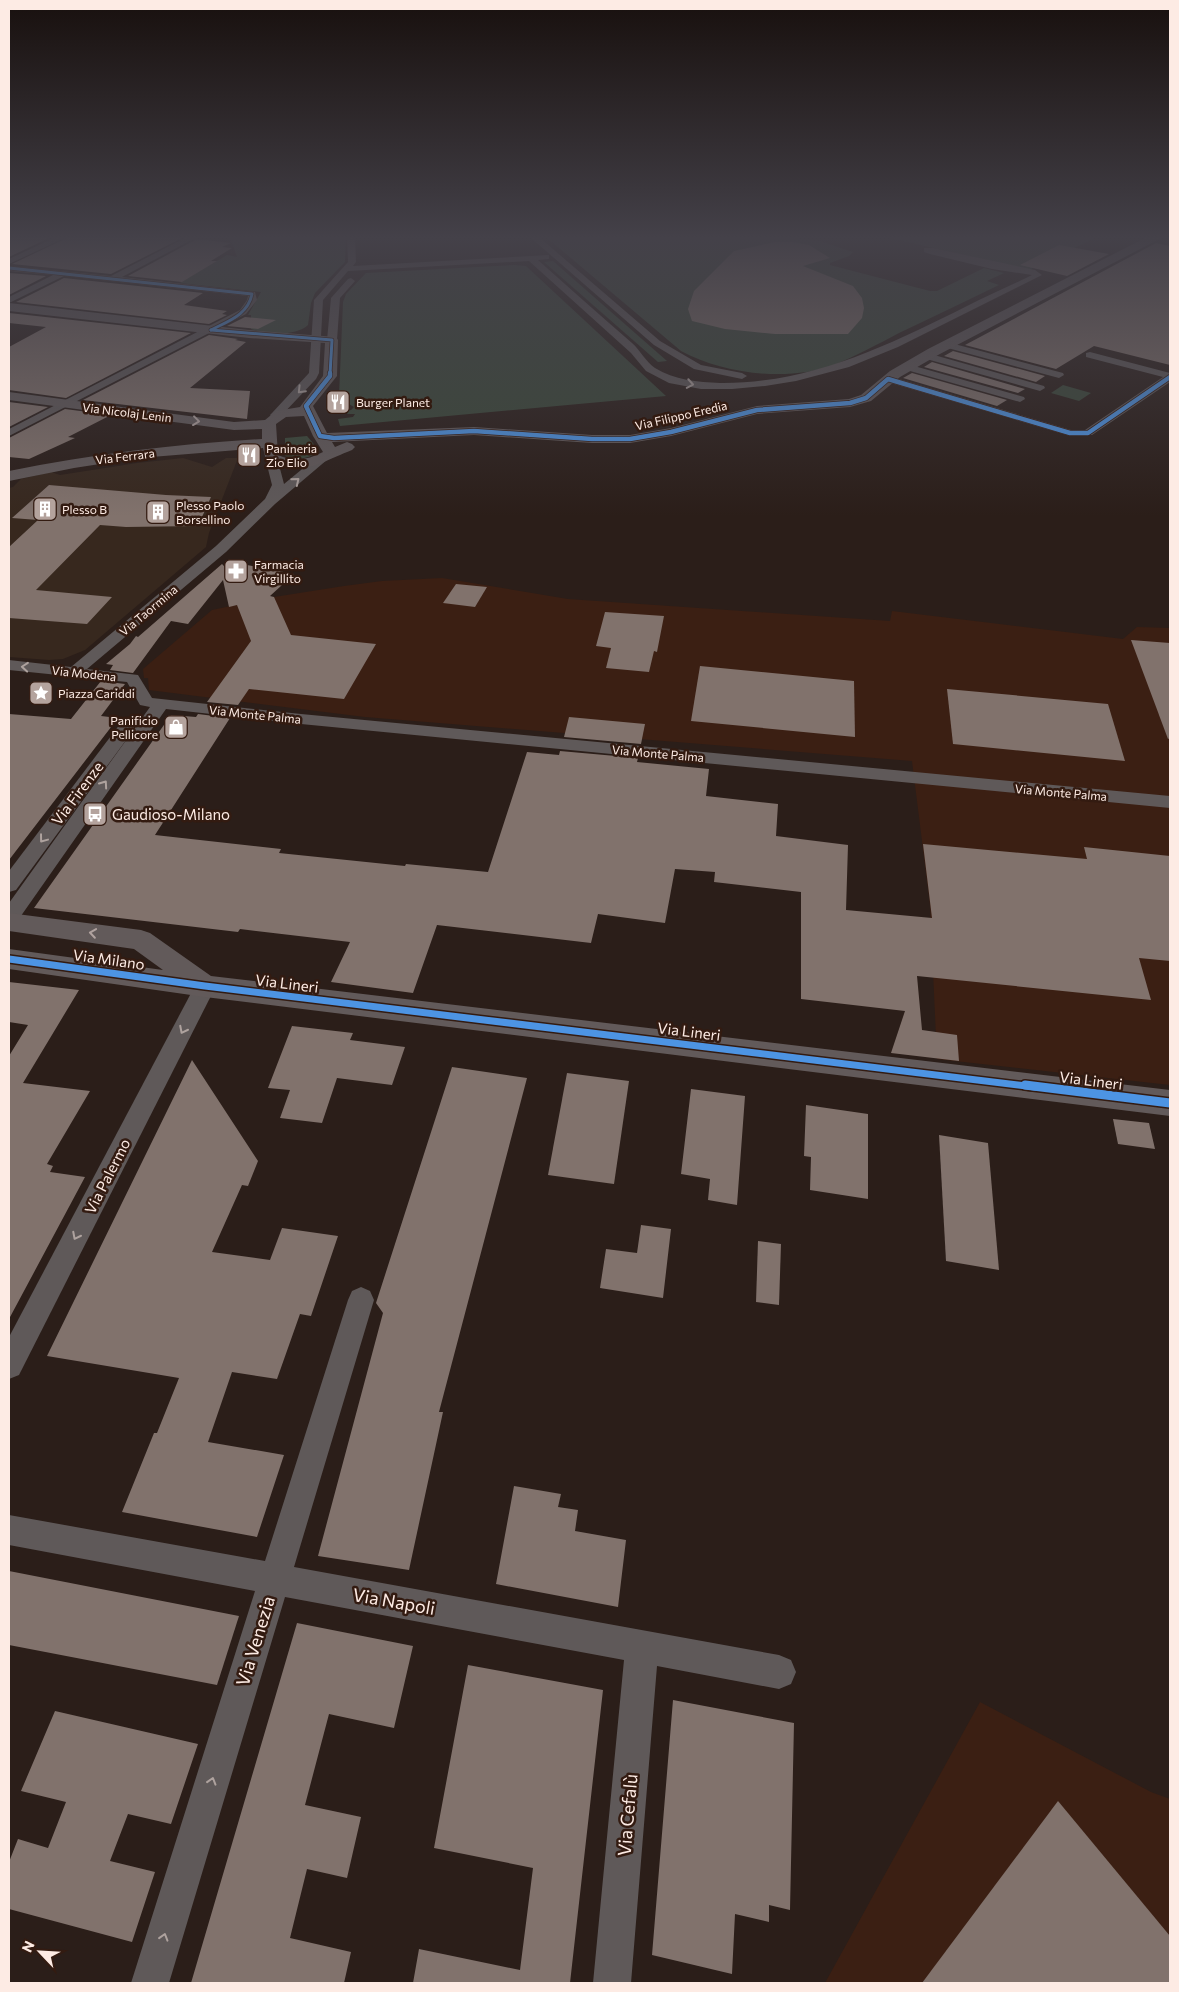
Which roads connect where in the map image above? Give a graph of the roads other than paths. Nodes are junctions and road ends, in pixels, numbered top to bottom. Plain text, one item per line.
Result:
1 (211, 330) joint
2 (317, 330) edge
3 (333, 330) edge
4 (612, 330) edge
5 (642, 330) edge
6 (924, 330) edge
7 (976, 330) edge
8 (316, 339) junction
9 (332, 340) junction
10 (657, 343) junction
11 (947, 345) junction
12 (636, 351) junction
13 (1090, 355) dead end
14 (927, 356) junction
15 (907, 367) junction
16 (804, 375) junction
17 (1059, 375) dead end
18 (1170, 377) edge
19 (888, 379) junction
20 (1040, 388) dead end
21 (9, 396) edge
22 (1020, 400) dead end
23 (65, 404) junction
24 (309, 412) junction
25 (273, 420) junction
26 (9, 433) edge
27 (410, 434) junction
28 (320, 436) junction
29 (271, 450) junction
30 (325, 457) junction
31 (9, 476) edge
32 (271, 501) junction
33 (9, 665) edge
34 (75, 671) junction
35 (154, 703) junction
36 (1170, 802) edge
37 (62, 814) junction
38 (82, 815) junction
39 (9, 885) edge
40 (9, 918) edge
41 (9, 922) edge
42 (142, 940) joint
43 (9, 959) edge
44 (205, 986) junction
45 (1170, 1103) edge
46 (361, 1300) dead end
47 (9, 1365) edge
48 (9, 1530) edge
49 (274, 1579) junction
50 (642, 1646) junction
51 (780, 1672) dead end
52 (150, 1983) edge
53 (612, 1983) edge

1 - 8 main road
1 - 23 street
2 - 8 street
3 - 9 street
4 - 12 street
5 - 10 street
6 - 16 street
7 - 11 main road, Via Filippo Eredia
8 - 9 main road
8 -> 25 street
9 - 24 main road
10 - 12 street
10 - 16 street
11 - 14 main road, Via Filippo Eredia
11 - 17 street
12 -> 16 street
13 - 18 street
14 - 15 main road, Via Filippo Eredia
14 - 20 street
15 - 19 main road, Via Filippo Eredia
15 - 22 street
18 - 19 street
19 - 27 main road, Via Filippo Eredia
21 - 23 main road, Via Nicolaj Lenin
23 -> 25 main road, Via Nicolaj Lenin
23 - 26 street
24 - 25 main road
24 - 28 main road
25 - 29 main road
27 - 28 main road
27 - 30 main road
28 - 30 main road
29 - 30 main road
29 - 31 main road, Via Ferrara
29 - 32 street
32 -> 30 street, Via Taormina
32 - 34 street, Via Taormina
34 -> 33 street, Via Modena
34 - 35 street, Via Modena
35 - 36 street, Via Monte Palma
35 - 37 street, Via Firenze
38 -> 35 street
37 - 38 street
37 -> 39 street, Via Firenze
38 - 40 street
42 -> 41 main road, Via Milano
42 - 44 main road, Via Lineri
43 - 44 main road, Via Milano
44 - 45 main road, Via Lineri
44 -> 47 street, Via Palermo
46 - 49 street, Via Venezia
48 - 49 street, Via Napoli
49 - 50 street, Via Napoli
52 -> 49 street, Via Venezia
50 - 51 street, Via Napoli
50 - 53 street, Via Cefalù

